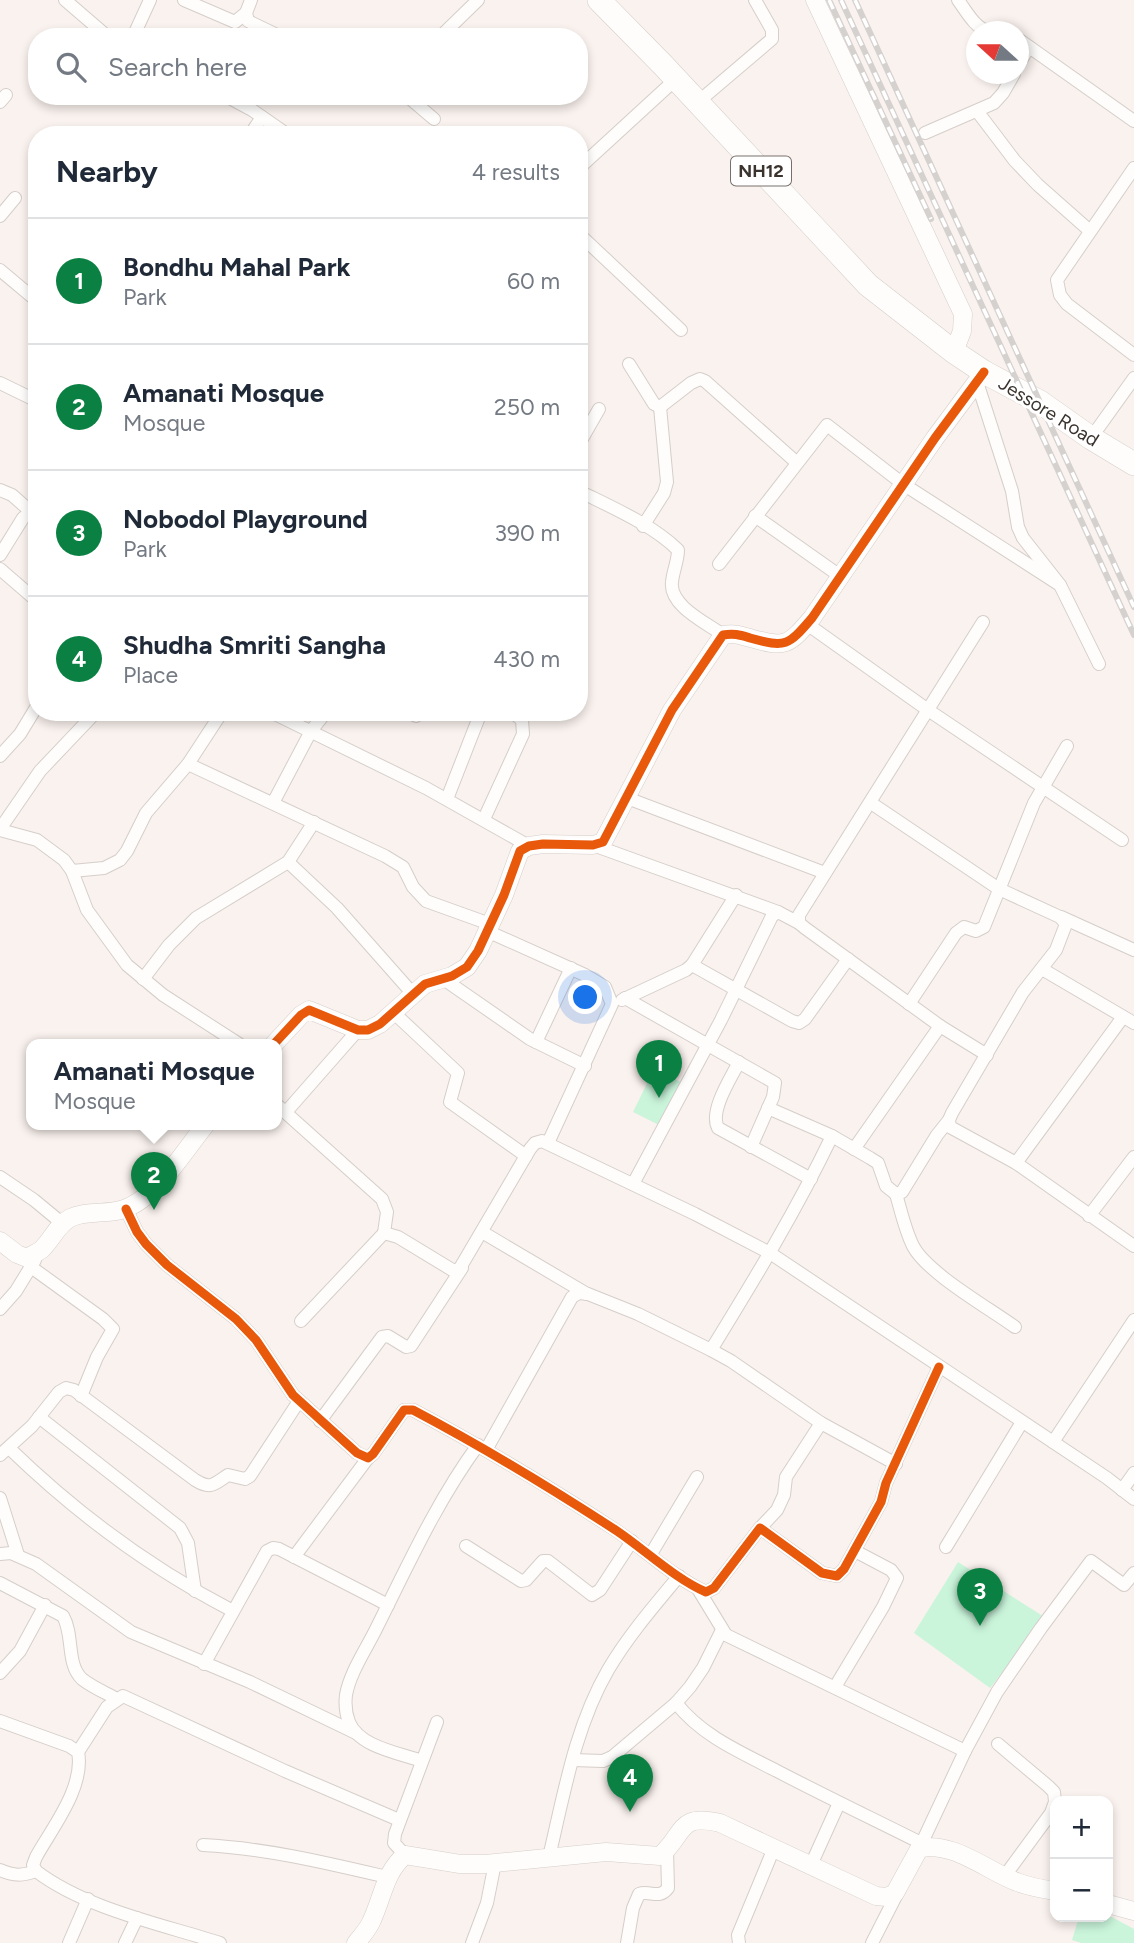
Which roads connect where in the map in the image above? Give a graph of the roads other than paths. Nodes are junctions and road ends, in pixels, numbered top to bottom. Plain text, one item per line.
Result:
1 (65, 0) edge
2 (150, 0) edge
3 (184, 0) edge
4 (478, 0) edge
5 (599, 0) edge
6 (755, 0) edge
7 (815, 0) edge
8 (958, 0) edge
9 (249, 6) edge
10 (973, 21) edge
11 (98, 28) edge
12 (137, 28) edge
13 (264, 28) edge
14 (449, 28) edge
15 (1029, 47) edge
16 (676, 79) junction
17 (1008, 84) edge
18 (698, 102) junction
19 (241, 105) edge
20 (418, 105) edge
21 (977, 111) junction
22 (262, 117) junction
23 (434, 119) dead end
24 (1134, 121) edge
25 (256, 126) edge
26 (275, 126) edge
27 (925, 132) dead end
28 (588, 160) edge
29 (1134, 168) edge
30 (15, 198) dead end
31 (0, 216) edge
32 (1090, 231) junction
33 (588, 243) edge
34 (0, 270) edge
35 (28, 293) edge
36 (681, 330) dead end
37 (954, 352) junction
38 (1134, 355) edge
39 (629, 364) dead end
40 (981, 377) junction
41 (1134, 378) edge
42 (0, 383) edge
43 (28, 397) edge
44 (660, 407) junction
45 (599, 409) dead end
46 (588, 426) edge
47 (1091, 438) junction
48 (796, 462) junction
49 (1134, 464) edge
50 (903, 484) junction
51 (0, 490) edge
52 (588, 496) edge
53 (28, 507) edge
54 (28, 516) edge
55 (755, 516) junction
56 (643, 526) junction
57 (4, 537) edge
58 (0, 555) edge
59 (719, 564) dead end
60 (0, 569) edge
61 (841, 576) junction
62 (1060, 585) junction
63 (28, 593) edge
64 (983, 622) dead end
65 (807, 624) junction
66 (723, 635) junction
67 (1099, 664) dead end
68 (928, 710) junction
69 (28, 721) edge
70 (88, 721) edge
71 (216, 721) edge
72 (290, 721) edge
73 (319, 721) edge
74 (477, 721) edge
75 (522, 721) edge
76 (311, 731) junction
77 (1067, 746) dead end
78 (0, 756) edge
79 (188, 764) junction
80 (1043, 786) junction
81 (627, 798) junction
82 (447, 799) junction
83 (273, 803) junction
84 (871, 803) junction
85 (484, 819) junction
86 (314, 822) junction
87 (0, 829) edge
88 (1122, 840) dead end
89 (593, 845) junction
90 (529, 846) junction
91 (288, 862) junction
92 (72, 871) junction
93 (825, 873) junction
94 (999, 889) junction
95 (736, 895) junction
96 (778, 912) junction
97 (1060, 917) junction
98 (799, 923) junction
99 (489, 928) junction
100 (1134, 950) edge
101 (848, 960) junction
102 (692, 965) junction
103 (571, 968) junction
104 (1042, 969) junction
105 (442, 978) junction
106 (143, 979) junction
107 (737, 988) junction
108 (413, 994) junction
109 (625, 998) junction
110 (612, 1004) junction
111 (909, 1004) junction
112 (393, 1012) junction
113 (1129, 1020) edge
114 (940, 1026) junction
115 (358, 1030) junction
116 (231, 1039) edge
117 (279, 1039) edge
118 (536, 1042) junction
119 (708, 1045) junction
120 (987, 1055) junction
121 (739, 1062) junction
122 (585, 1066) junction
123 (282, 1107) edge
124 (768, 1108) junction
125 (282, 1109) edge
126 (949, 1120) junction
127 (201, 1130) edge
128 (832, 1136) junction
129 (548, 1143) junction
130 (751, 1147) junction
131 (854, 1149) junction
132 (526, 1157) junction
133 (1134, 1157) edge
134 (1016, 1163) junction
135 (0, 1177) edge
136 (811, 1180) junction
137 (634, 1184) junction
138 (896, 1194) junction
139 (126, 1209) junction
140 (1089, 1216) junction
141 (63, 1224) junction
142 (482, 1232) junction
143 (384, 1233) junction
144 (0, 1241) edge
145 (1134, 1245) edge
146 (40, 1251) junction
147 (770, 1254) junction
148 (466, 1261) junction
149 (31, 1267) junction
150 (588, 1294) junction
151 (0, 1308) edge
152 (1134, 1320) edge
153 (300, 1321) dead end
154 (1015, 1326) dead end
155 (710, 1350) junction
156 (939, 1367) junction
157 (81, 1396) junction
158 (299, 1401) junction
159 (39, 1417) junction
160 (320, 1421) junction
161 (1022, 1422) junction
162 (821, 1423) junction
163 (1053, 1442) junction
164 (482, 1447) junction
165 (5, 1451) edge
166 (369, 1458) junction
167 (896, 1464) junction
168 (1134, 1474) edge
169 (697, 1477) dead end
170 (1122, 1490) junction
171 (0, 1498) edge
172 (1134, 1499) edge
173 (760, 1528) junction
174 (632, 1541) junction
175 (466, 1546) dead end
176 (946, 1547) dead end
177 (855, 1551) junction
178 (650, 1554) junction
179 (1, 1555) edge
180 (18, 1555) junction
181 (294, 1556) junction
182 (1134, 1573) edge
183 (679, 1576) junction
184 (0, 1583) edge
185 (698, 1589) junction
186 (195, 1591) junction
187 (45, 1605) junction
188 (388, 1605) junction
189 (233, 1611) junction
190 (722, 1630) junction
191 (204, 1664) junction
192 (0, 1673) edge
193 (835, 1688) junction
194 (117, 1699) junction
195 (676, 1703) junction
196 (0, 1721) edge
197 (437, 1722) dead end
198 (355, 1733) junction
199 (998, 1744) dead end
200 (78, 1752) junction
201 (965, 1752) junction
202 (572, 1760) junction
203 (422, 1761) junction
204 (1053, 1796) edge
205 (839, 1803) junction
206 (1050, 1815) edge
207 (399, 1820) junction
208 (202, 1845) dead end
209 (920, 1846) junction
210 (774, 1848) junction
211 (667, 1850) junction
212 (405, 1855) junction
213 (549, 1857) junction
214 (495, 1863) junction
215 (811, 1865) junction
216 (0, 1870) edge
217 (36, 1871) junction
218 (387, 1877) junction
219 (1004, 1877) junction
220 (902, 1884) junction
221 (1050, 1890) edge
222 (88, 1899) junction
223 (1113, 1905) edge
224 (1134, 1911) edge
225 (137, 1918) junction
226 (69, 1943) edge
227 (125, 1943) edge
228 (220, 1943) edge
229 (356, 1943) edge
230 (472, 1943) edge
231 (627, 1943) edge
232 (739, 1943) edge
233 (872, 1943) edge

1 - 11 street
2 - 12 street
3 - 9 street
4 - 14 street
5 - 16 highway, NH12
6 - 18 street
7 - 37 street
8 - 10 street
9 - 13 street
15 - 24 street
16 - 18 highway, NH12
16 - 28 street
17 - 21 street
18 - 37 highway, Jessore Road / NH12
19 - 22 street
20 - 23 street
21 - 27 street
21 - 32 street
22 - 25 street
22 - 26 street
29 - 32 street
30 - 31 street
32 - 38 street
33 - 36 street
34 - 35 street
37 - 40 highway, Jessore Road / NH12
39 - 44 street
40 - 47 highway, Jessore Road / NH12
40 - 50 street
40 - 62 street
41 - 47 street
42 - 43 street
44 - 48 street
44 - 56 street
45 - 46 street
47 - 49 highway, Jessore Road / NH12
48 - 50 street
48 - 55 street
50 - 61 street
50 - 62 street
51 - 53 street
52 - 56 street
54 - 57 street
55 - 59 street
55 - 61 street
56 - 66 street
57 - 58 street
60 - 63 street
61 - 65 street
62 - 67 street
64 - 68 street
65 - 66 street
65 - 68 street
66 - 81 street
68 - 80 street
68 - 84 street
69 - 78 street
70 - 87 street
71 - 79 street
72 - 76 street
73 - 76 street
74 - 82 street
75 - 85 street
76 - 82 street
76 - 83 street
77 - 80 street
79 - 83 street
79 - 92 street
80 - 88 street
80 - 94 street
81 - 89 street
81 - 93 street
82 - 85 street
83 - 86 street
84 - 93 street
84 - 94 street
85 - 90 street
86 - 91 street
86 - 99 street
87 - 92 street
89 - 90 street
89 - 95 street
90 - 99 street
91 - 106 street
91 - 108 street
92 - 106 street
93 - 98 street
94 - 97 street
94 - 111 street
95 - 96 street
95 - 102 street
96 - 98 street
96 - 107 street
97 - 100 street
97 - 104 street
98 - 101 street
99 - 103 street
99 - 105 street
101 - 107 street
101 - 111 street
102 - 107 street
102 - 109 street
103 - 110 street
103 - 118 street
104 - 113 street
104 - 120 street
105 - 108 street
105 - 118 street
106 - 116 street
107 - 119 street
108 - 112 street
109 - 110 street
109 - 119 street
110 - 122 street
111 - 114 street
112 - 115 street
112 - 132 street
113 - 134 street
114 - 120 street
114 - 131 street
115 - 117 street
115 - 123 street
118 - 122 street
119 - 121 street
119 - 137 street
120 - 126 street
121 - 124 street
121 - 130 street
122 - 129 street
124 - 128 street
124 - 130 street
125 - 143 street
126 - 134 street
126 - 138 street
127 - 139 street
128 - 131 street
128 - 136 street
129 - 132 street
129 - 137 street
130 - 136 street
131 - 138 street
132 - 142 street
133 - 140 street
134 - 140 street
135 - 141 street
136 - 147 street
137 - 147 street
138 - 154 street
139 - 141 street
139 - 158 street
140 - 145 street
141 - 146 street
142 - 148 street
142 - 150 street
143 - 148 street
143 - 153 street
144 - 146 street
146 - 149 street
147 - 155 street
147 - 156 street
148 - 160 street
149 - 151 street
149 - 157 street
150 - 155 street
150 - 164 street
152 - 163 street
155 - 162 street
156 - 161 street
156 - 167 street
157 - 158 street
157 - 159 street
158 - 160 street
159 - 165 street
159 - 186 street
160 - 166 street
161 - 163 street
161 - 176 street
162 - 167 street
162 - 173 street
163 - 170 street
164 - 166 street
164 - 174 street
164 - 188 street
165 - 186 street
166 - 181 street
167 - 177 street
168 - 170 street
169 - 178 street
170 - 172 street
171 - 180 street
173 - 177 street
173 - 185 street
174 - 175 street
174 - 178 street
177 - 193 street
178 - 183 street
179 - 180 street
180 - 191 street
181 - 188 street
181 - 189 street
182 - 201 street
183 - 185 street
183 - 202 street
184 - 187 street
185 - 190 street
186 - 189 street
187 - 192 street
187 - 194 street
188 - 198 street
189 - 191 street
190 - 193 street
190 - 195 street
191 - 198 street
193 - 201 street
194 - 200 street
194 - 207 street
195 - 202 street
195 - 205 street
196 - 200 street
197 - 203 street
198 - 203 street
199 - 204 street
200 - 217 street
201 - 209 street
202 - 213 street
203 - 207 street
205 - 209 street
205 - 215 street
206 - 219 street
207 - 212 street
208 - 218 street
209 - 219 street
209 - 220 street
210 - 211 street
210 - 215 street
210 - 232 street
211 - 213 street
211 - 231 street
212 - 214 street
212 - 218 street
213 - 214 street
214 - 230 street
215 - 220 street
216 - 217 street
217 - 222 street
218 - 229 street
219 - 221 street
220 - 233 street
222 - 225 street
222 - 226 street
223 - 224 street
225 - 227 street
225 - 228 street

